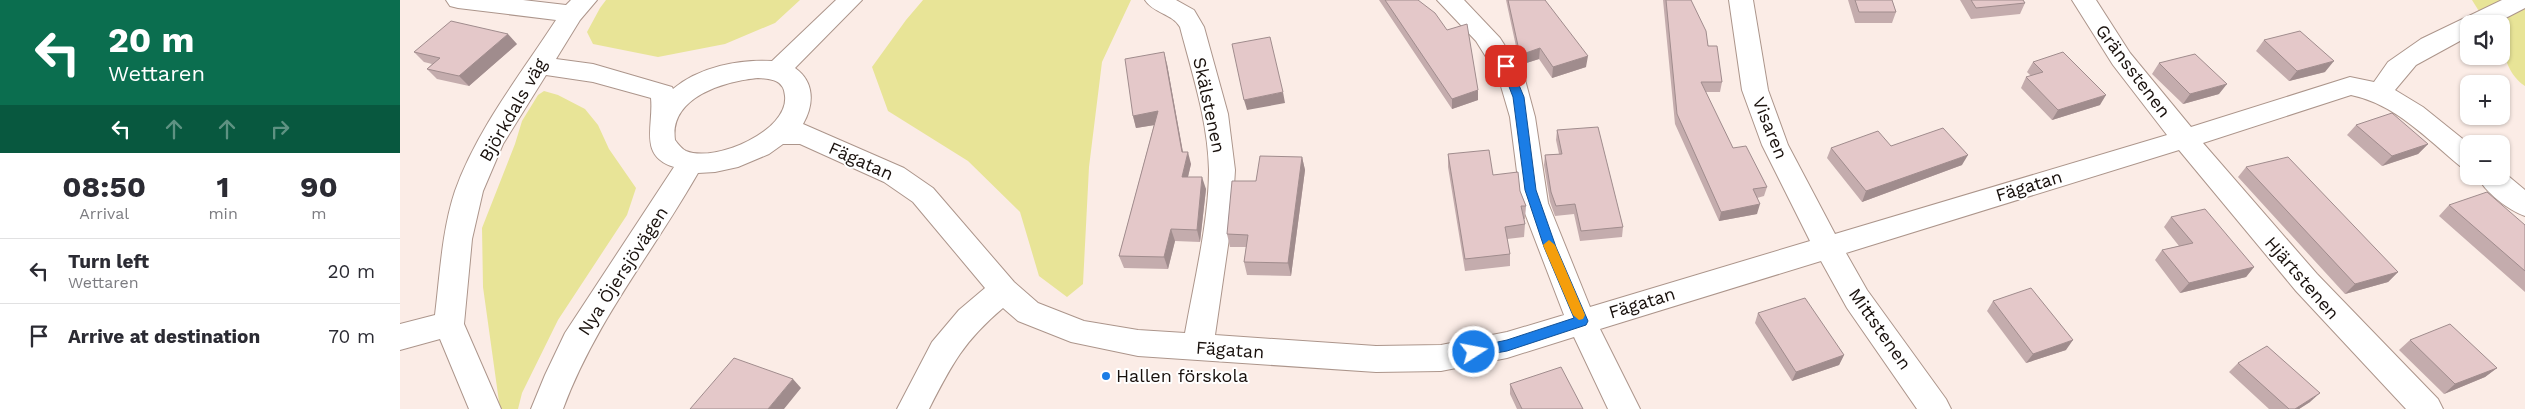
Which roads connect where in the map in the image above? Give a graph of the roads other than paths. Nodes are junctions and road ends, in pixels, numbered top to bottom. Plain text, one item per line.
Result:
1 (458, 0) edge
2 (850, 0) edge
3 (1157, 0) edge
4 (1449, 0) edge
5 (1741, 0) edge
6 (2084, 0) edge
7 (2522, 0) edge
8 (578, 7) edge
9 (2491, 15) edge
10 (2460, 30) edge
11 (538, 65) junction
12 (777, 71) junction
13 (2381, 93) junction
14 (665, 116) junction
15 (779, 135) junction
16 (2185, 139) junction
17 (2460, 152) edge
18 (691, 162) junction
19 (2501, 185) edge
20 (2525, 205) edge
21 (1827, 248) junction
22 (1004, 290) junction
23 (1582, 321) junction
24 (449, 324) junction
25 (400, 337) edge
26 (1198, 348) junction
27 (485, 409) edge
28 (547, 409) edge
29 (913, 409) edge
30 (1624, 409) edge
31 (1935, 409) edge
32 (2427, 409) edge

1 - 8 street, Björkdals väg
2 - 12 street
3 - 26 street, Skälstenen
4 - 23 street
5 - 21 street, Visaren
6 - 16 street, Gränsstenen
7 - 9 street
8 - 11 street, Björkdals väg
10 - 13 street
11 - 14 street
11 - 24 street, Björkdals väg
12 - 14 street
12 - 15 street
13 - 16 street, Fägatan
13 - 17 street, Fägatan
14 - 18 street
15 - 18 street
15 - 22 street, Fägatan
16 - 21 street, Fägatan
16 - 32 street, Hjärtstenen
18 - 28 street, Nya Öjersjövägen
19 - 20 street
21 - 23 street, Fägatan
21 - 31 street, Mittstenen
22 - 26 street, Fägatan
22 - 29 street
23 - 26 street, Fägatan
23 - 30 street
24 - 25 street
24 - 27 street, Björkdals väg

